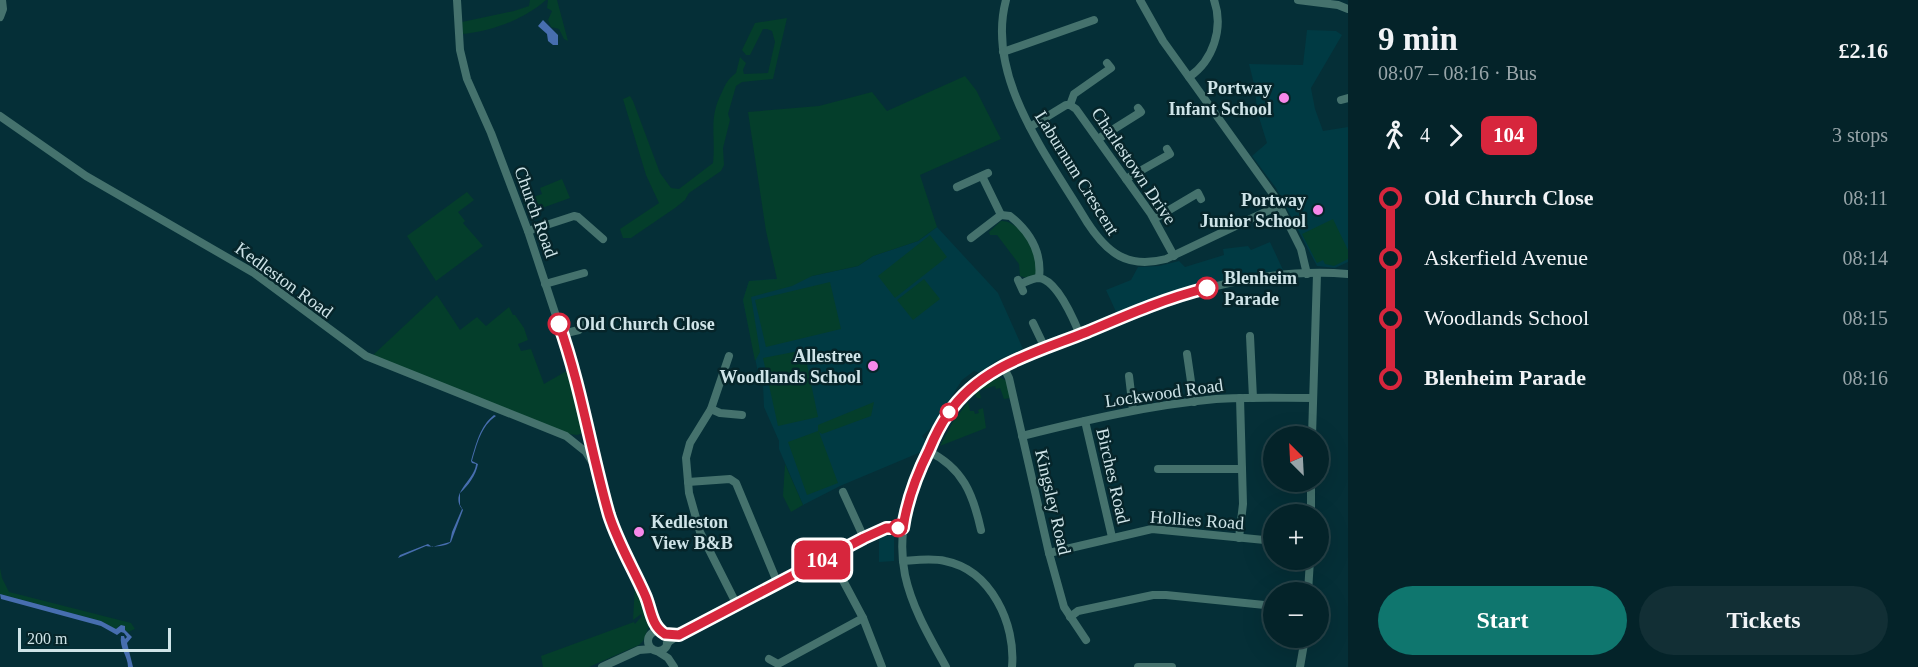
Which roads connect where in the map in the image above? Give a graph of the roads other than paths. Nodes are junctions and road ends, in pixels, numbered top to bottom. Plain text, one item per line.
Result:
1 (2, 0) edge
2 (457, 0) edge
3 (1006, 0) edge
4 (1140, 0) edge
5 (1214, 0) edge
6 (1298, 0) edge
7 (1348, 9) edge
8 (0, 17) edge
9 (1094, 20) dead end
10 (1003, 52) junction
11 (1107, 63) dead end
12 (1189, 77) junction
13 (1070, 105) junction
14 (1138, 108) dead end
15 (0, 116) edge
16 (1030, 127) junction
17 (1098, 139) junction
18 (1167, 149) dead end
19 (1126, 178) junction
20 (957, 187) dead end
21 (1201, 199) dead end
22 (1280, 205) junction
23 (1001, 215) junction
24 (1154, 219) junction
25 (528, 231) junction
26 (971, 238) dead end
27 (603, 239) dead end
28 (1174, 256) junction
29 (584, 273) dead end
30 (1306, 274) junction
31 (1317, 274) junction
32 (1348, 274) edge
33 (1039, 278) junction
34 (545, 284) junction
35 (1021, 285) dead end
36 (1033, 322) dead end
37 (581, 323) dead end
38 (562, 334) junction
39 (1080, 335) junction
40 (1250, 336) dead end
41 (1045, 348) junction
42 (1187, 354) dead end
43 (729, 356) dead end
44 (1004, 366) junction
45 (1128, 376) dead end
46 (1240, 398) junction
47 (1252, 398) junction
48 (1312, 398) junction
49 (1194, 402) junction
50 (711, 409) junction
51 (1133, 410) junction
52 (736, 412) dead end
53 (1085, 421) junction
54 (1312, 426) edge
55 (566, 436) junction
56 (1022, 436) junction
57 (589, 437) junction
58 (576, 443) junction
59 (928, 451) junction
60 (595, 466) junction
61 (1158, 469) dead end
62 (1242, 470) junction
63 (688, 483) junction
64 (846, 494) dead end
65 (903, 528) junction
66 (981, 530) dead end
67 (1112, 537) junction
68 (864, 538) junction
69 (1239, 538) junction
70 (1263, 540) edge
71 (1049, 553) junction
72 (830, 555) junction
73 (903, 561) junction
74 (778, 584) junction
75 (737, 605) junction
76 (1263, 605) edge
77 (1070, 617) junction
78 (863, 618) junction
79 (653, 621) junction
80 (663, 633) junction
81 (679, 635) junction
82 (650, 637) junction
83 (1086, 640) dead end
84 (667, 644) junction
85 (1303, 648) edge
86 (639, 650) junction
87 (655, 650) junction
88 (668, 658) junction
89 (769, 659) dead end
90 (606, 666) edge
91 (778, 666) edge
92 (674, 667) edge
93 (882, 667) edge
94 (946, 667) edge
95 (1012, 667) edge
96 (1138, 667) edge
97 (1172, 667) edge
98 (1300, 667) edge

1 - 8 street
2 - 25 street, Church Road
3 - 10 street, Laburnum Crescent
4 - 12 street
5 - 12 street
6 - 7 street
9 - 10 street
10 - 16 street, Laburnum Crescent
11 - 13 street
12 - 22 street
13 - 16 street, Charlestown Drive
13 - 17 street, Charlestown Drive
14 - 17 street
15 - 55 street, Kedleston Road
16 - 28 street, Laburnum Crescent
17 - 19 street, Charlestown Drive
18 - 19 street
19 - 24 street, Charlestown Drive
20 - 23 street
21 - 24 street
22 - 28 street, Laburnum Crescent
22 - 30 street
23 - 26 street
23 - 33 street
24 - 28 street, Charlestown Drive
25 - 27 street
25 - 34 street, Church Road
29 - 34 street
30 - 31 street
30 - 39 street
31 - 32 street
31 - 48 street
33 - 35 street
33 - 39 street
34 - 38 street, Church Road
36 - 41 street
37 - 38 street
38 - 57 street, Church Road
39 - 41 street
40 - 47 street
41 - 44 street
42 - 49 street
43 - 50 street
44 - 56 street, Kingsley Road
44 - 59 street
45 - 51 street
46 - 47 street, Lockwood Road
46 - 49 street, Lockwood Road
46 - 62 street
47 - 48 street, Lockwood Road
48 - 54 street
49 - 51 street, Lockwood Road
50 - 52 street
50 - 63 street
51 - 53 street, Lockwood Road
53 - 56 street, Lockwood Road
53 - 67 street, Birches Road
55 - 57 street, Kedleston Road
55 - 58 street, Kedleston Road
56 - 71 street, Kingsley Road
57 - 58 street
57 - 60 street, Kedleston Road
58 - 60 street, Kedleston Road
59 - 65 street
59 - 66 street
60 - 79 street, Kedleston Road
61 - 62 street
62 - 69 street
63 - 74 street
63 - 75 street
64 - 68 street
65 - 68 street
65 - 73 street
67 - 69 street, Hollies Road
67 - 71 street, Hollies Road
68 - 72 street
69 - 70 street, Hollies Road
71 - 77 street, Kingsley Road
72 - 74 street
72 - 78 street
73 - 94 street
73 - 95 street
74 - 75 street
75 - 81 street
76 - 77 street
77 - 83 street, Kingsley Road
78 - 91 street
78 - 93 street
79 - 80 street, Kedleston Road
79 - 82 street, Kedleston Road
80 - 81 street
80 - 82 street
80 - 84 street, Kedleston Road
81 - 84 street
82 - 86 street
82 - 87 street
84 - 87 street
84 - 88 street
85 - 98 street
86 - 87 street
86 - 90 street
87 - 88 street
88 - 92 street
89 - 91 street
96 - 97 street

